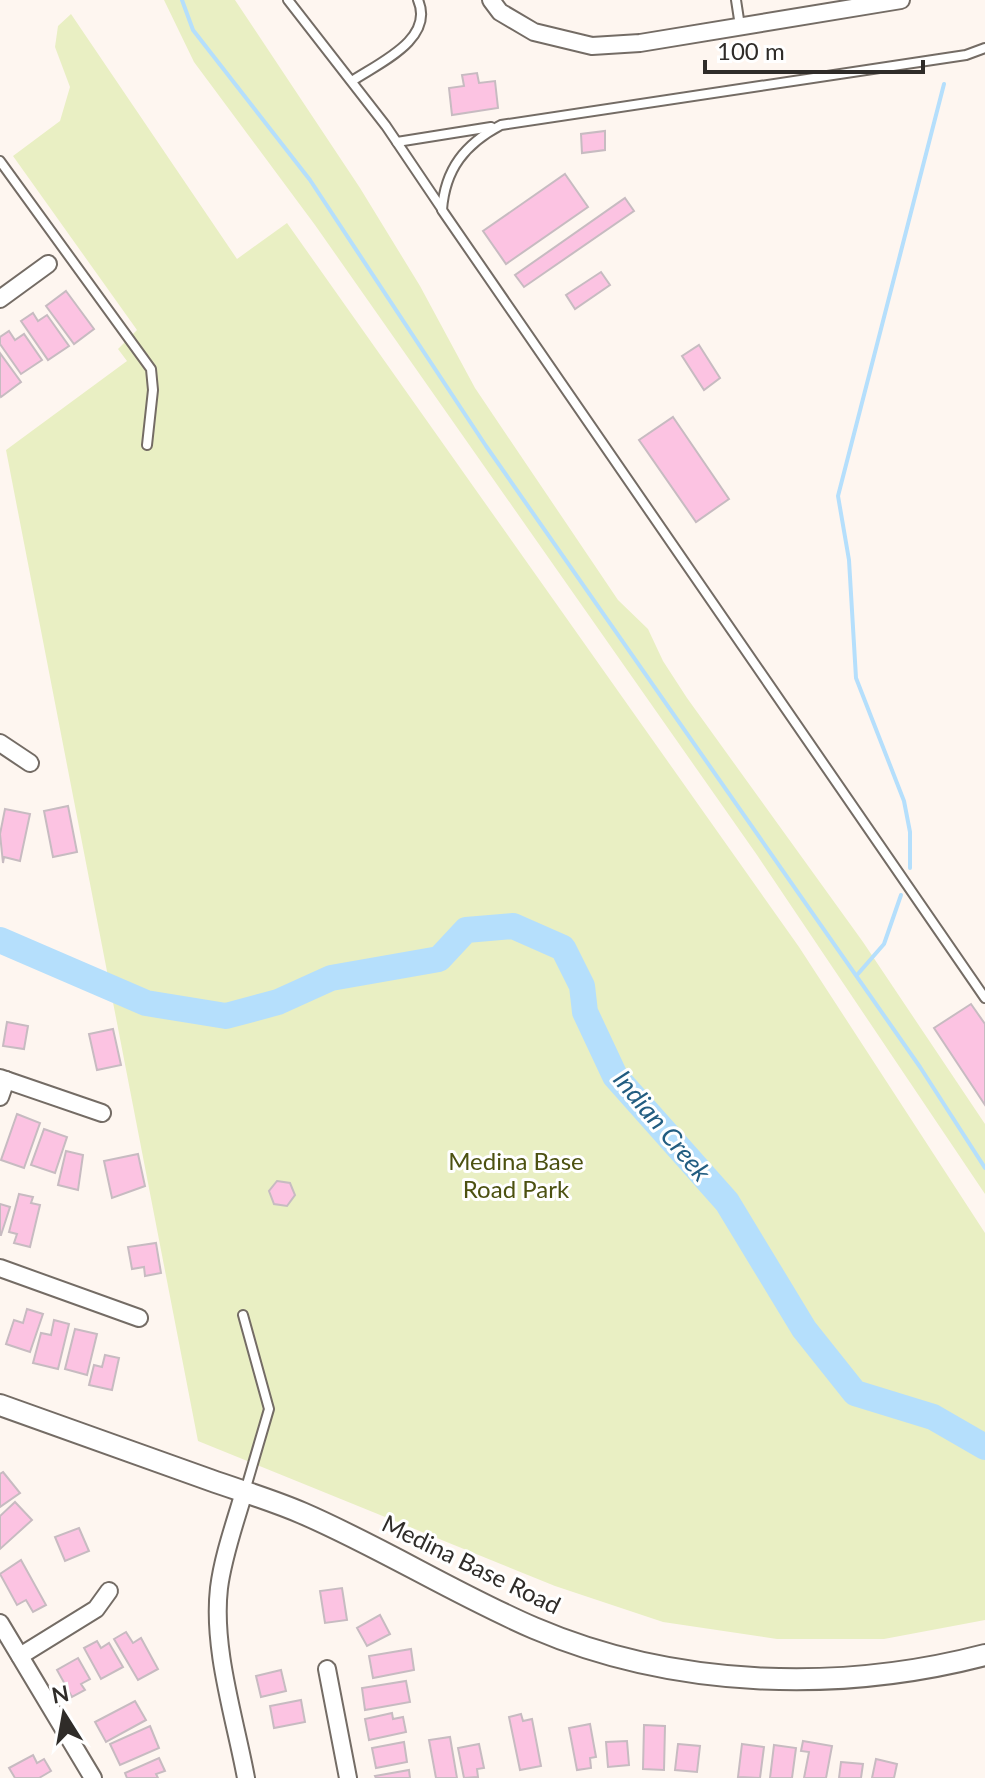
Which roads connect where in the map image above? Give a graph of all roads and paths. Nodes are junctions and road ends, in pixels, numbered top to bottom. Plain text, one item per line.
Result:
1 (288, 0) edge
2 (418, 0) edge
3 (491, 0) edge
4 (736, 0) edge
5 (901, 0) edge
6 (740, 26) junction
7 (982, 50) edge
8 (985, 63) edge
9 (352, 81) junction
10 (501, 125) junction
11 (397, 142) junction
12 (0, 161) edge
13 (442, 210) junction
14 (48, 264) dead end
15 (0, 299) edge
16 (147, 445) dead end
17 (0, 743) edge
18 (30, 763) dead end
19 (985, 998) edge
20 (3, 1079) edge
21 (0, 1097) edge
22 (102, 1113) dead end
23 (0, 1268) edge
24 (243, 1315) dead end
25 (139, 1318) dead end
26 (0, 1405) edge
27 (244, 1492) junction
28 (109, 1591) dead end
29 (0, 1623) edge
30 (985, 1655) edge
31 (20, 1656) junction
32 (327, 1669) dead end
33 (93, 1778) edge
34 (246, 1778) edge
35 (348, 1778) edge

1 - 9 lane
2 - 9 lane
3 - 6 street
4 - 6 lane
5 - 6 street
7 - 8 lane
7 - 10 lane
9 - 11 lane
10 - 11 lane
10 - 13 lane
11 - 13 lane
12 - 16 lane
13 - 19 lane
14 - 15 street
17 - 18 street
20 - 21 street
20 - 22 street
23 - 25 street
24 - 27 lane
26 - 27 street, Medina Base Road
27 - 30 street, Medina Base Road
27 - 34 street
28 - 31 street
29 - 31 street
31 - 33 street
32 - 35 street

